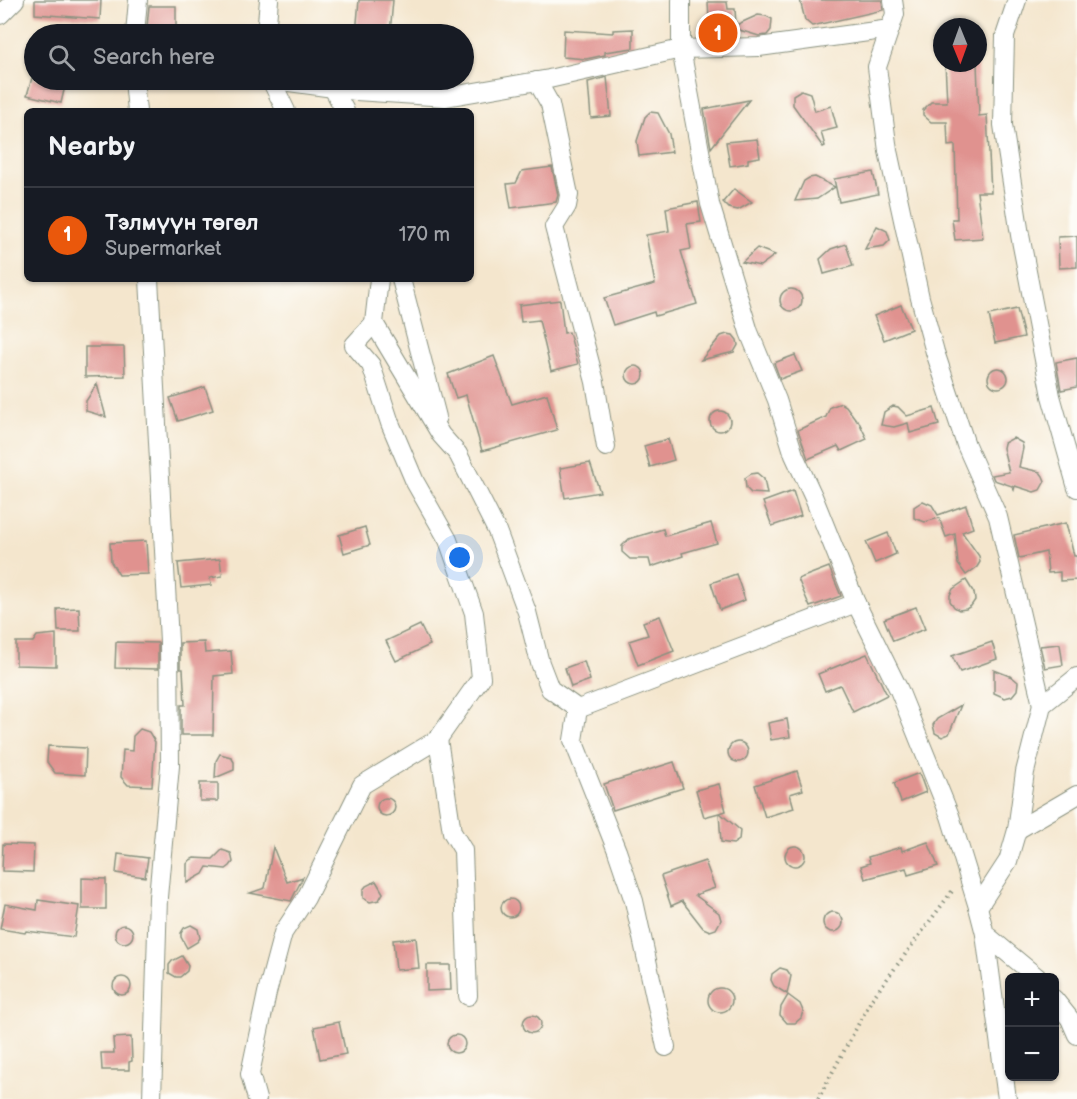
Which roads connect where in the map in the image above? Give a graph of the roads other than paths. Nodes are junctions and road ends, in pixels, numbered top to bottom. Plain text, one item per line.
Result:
1 (15, 0) edge
2 (138, 0) edge
3 (269, 0) edge
4 (681, 0) edge
5 (893, 0) edge
6 (1017, 0) edge
7 (0, 15) edge
8 (136, 24) edge
9 (267, 24) edge
10 (890, 29) junction
11 (681, 49) junction
12 (537, 81) junction
13 (135, 90) edge
14 (277, 90) edge
15 (334, 90) edge
16 (358, 90) edge
17 (137, 108) edge
18 (285, 108) edge
19 (343, 108) edge
20 (148, 282) edge
21 (379, 282) edge
22 (402, 282) edge
23 (374, 323) junction
24 (441, 435) junction
25 (606, 447) dead end
26 (1077, 488) edge
27 (856, 603) junction
28 (1077, 677) edge
29 (1042, 705) junction
30 (578, 710) junction
31 (438, 739) junction
32 (1077, 795) edge
33 (1017, 830) junction
34 (978, 907) junction
35 (985, 934) junction
36 (1032, 973) edge
37 (468, 996) dead end
38 (1059, 1005) edge
39 (1077, 1035) edge
40 (666, 1047) dead end
41 (152, 1099) edge
42 (256, 1099) edge
43 (1006, 1099) edge

1 - 7 street
2 - 8 street
3 - 9 street
4 - 11 street
5 - 10 street
6 - 26 street
10 - 11 street
10 - 29 street
11 - 12 street
11 - 27 street
12 - 16 street
12 - 25 street
13 - 17 street
14 - 18 street
15 - 19 street
20 - 41 street
21 - 23 street
22 - 24 street
23 - 24 street
23 - 31 street
24 - 30 street
27 - 30 street
27 - 34 street
28 - 29 street
29 - 33 street
30 - 40 street
31 - 37 street
31 - 42 street
32 - 33 street
33 - 34 street
34 - 35 street
35 - 36 street
35 - 43 street
38 - 39 street

